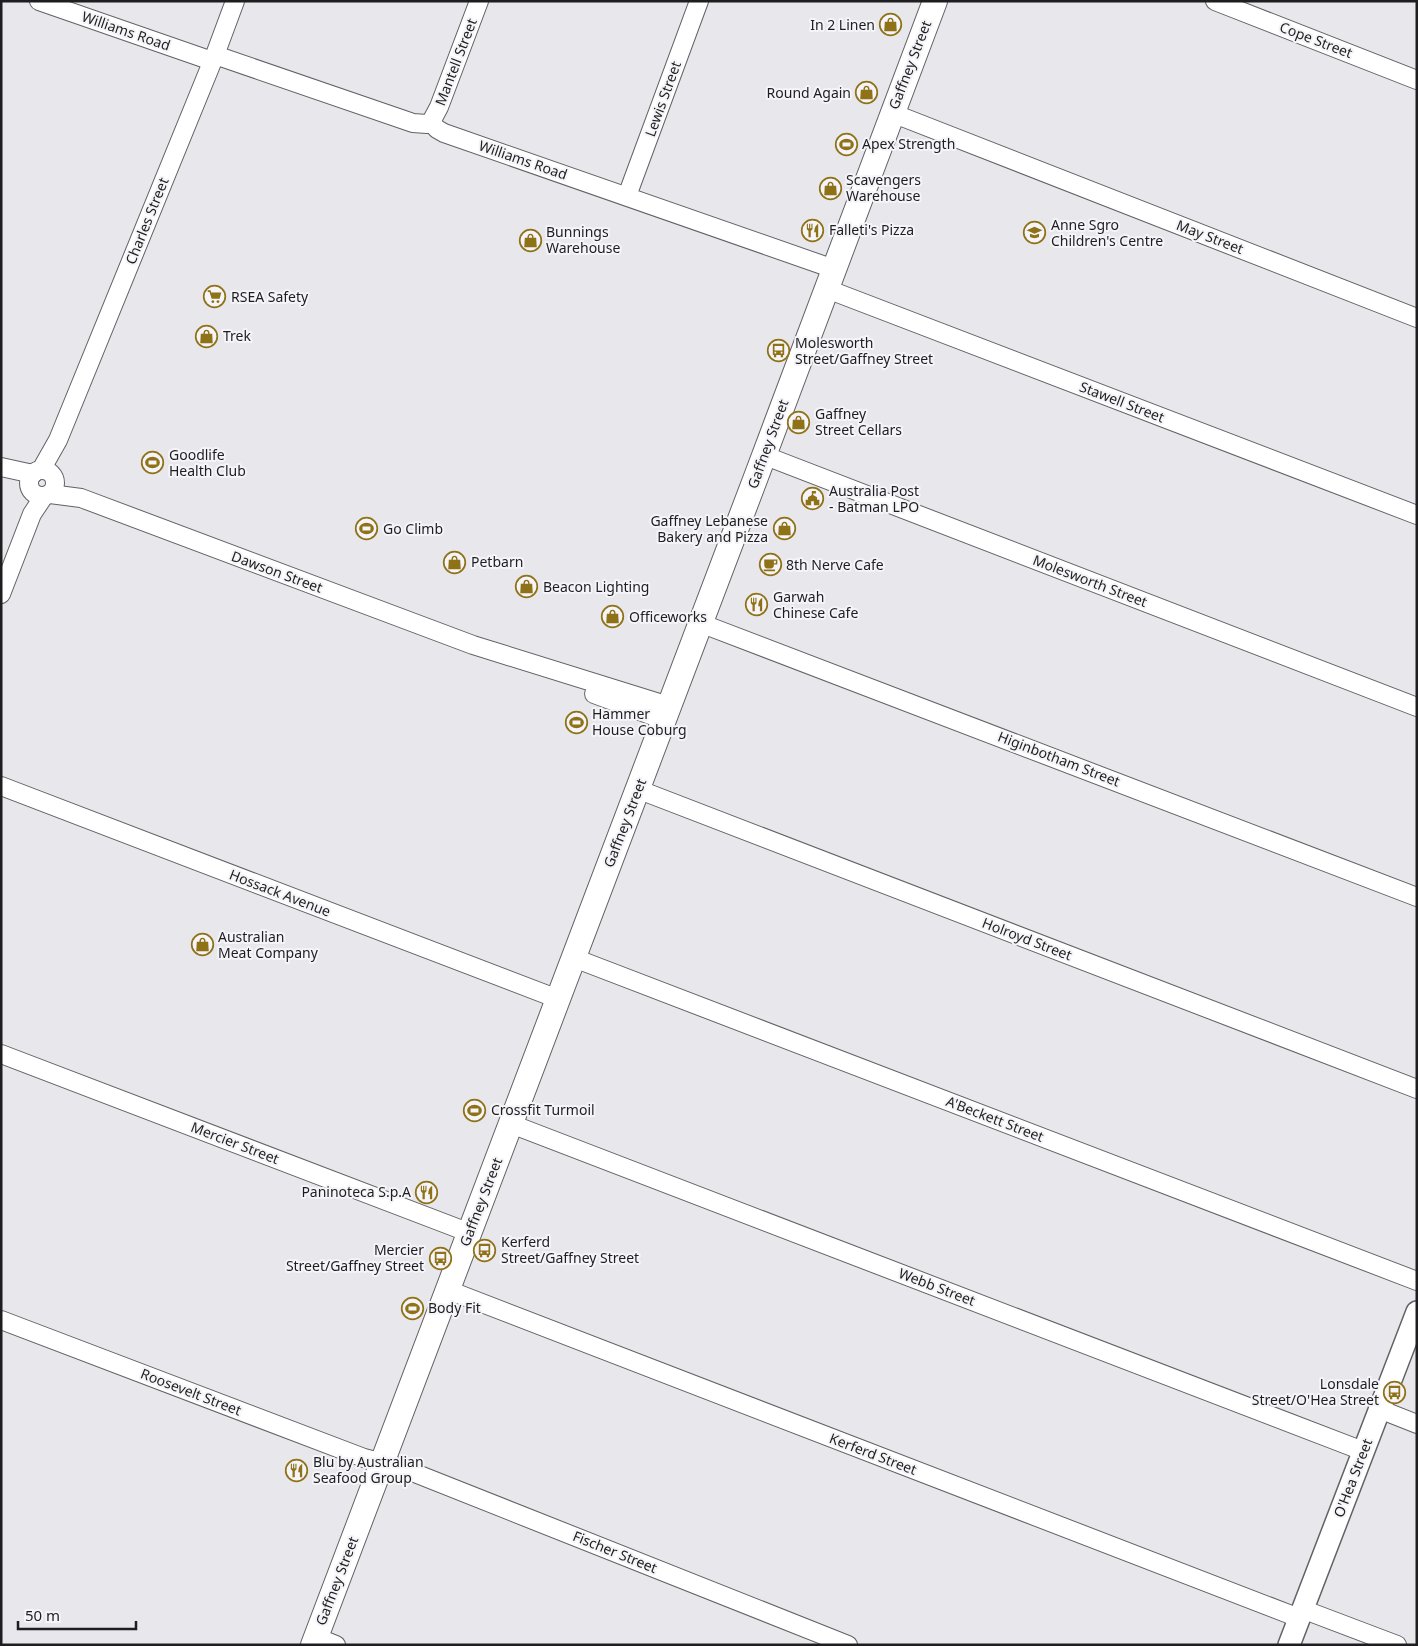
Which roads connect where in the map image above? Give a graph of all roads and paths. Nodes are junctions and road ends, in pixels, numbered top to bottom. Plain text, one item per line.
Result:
1 (40, 1) edge
2 (235, 1) edge
3 (479, 1) edge
4 (699, 1) edge
5 (935, 1) edge
6 (1215, 1) edge
7 (214, 58) junction
8 (1417, 80) edge
9 (892, 113) junction
10 (431, 122) junction
11 (627, 196) junction
12 (830, 279) junction
13 (1417, 318) edge
14 (763, 456) junction
15 (1, 468) edge
16 (42, 483) junction
17 (1417, 515) edge
18 (1, 594) edge
19 (700, 622) junction
20 (1417, 707) edge
21 (667, 713) junction
22 (1, 786) edge
23 (637, 789) junction
24 (1417, 897) edge
25 (574, 958) junction
26 (558, 999) junction
27 (1, 1054) edge
28 (1417, 1089) edge
29 (511, 1124) junction
30 (470, 1232) junction
31 (1417, 1281) edge
32 (448, 1290) junction
33 (1417, 1312) edge
34 (1, 1320) edge
35 (1379, 1409) junction
36 (1417, 1424) edge
37 (1363, 1451) junction
38 (382, 1462) junction
39 (1301, 1613) junction
40 (322, 1642) edge
41 (848, 1645) edge
42 (1289, 1645) edge
43 (1397, 1645) edge

1 - 7 street, Williams Road
2 - 7 street, Charles Street
3 - 10 street, Mantell Street
4 - 11 street, Lewis Street
5 - 9 main road, Gaffney Street
6 - 8 street, Cope Street
7 - 10 street, Williams Road
7 - 16 street, Charles Street
9 - 12 main road, Gaffney Street
9 - 13 street, May Street
10 - 11 street, Williams Road
11 - 12 street, Williams Road
12 - 14 main road, Gaffney Street
12 - 17 street, Stawell Street
14 - 19 main road, Gaffney Street
14 - 20 street, Molesworth Street
15 - 16 street, Dawson Street
16 - 18 street, Charles Street
16 - 21 street, Dawson Street
19 - 21 main road, Gaffney Street
19 - 24 street, Higinbotham Street
21 - 23 main road, Gaffney Street
22 - 26 street, Hossack Avenue
23 - 25 main road, Gaffney Street
23 - 28 street, Holroyd Street
25 - 26 main road, Gaffney Street
25 - 31 street, A'Beckett Street
26 - 29 main road, Gaffney Street
27 - 30 street, Mercier Street
29 - 30 main road, Gaffney Street
29 - 37 street, Webb Street
30 - 32 main road, Gaffney Street
32 - 38 main road, Gaffney Street
32 - 39 street, Kerferd Street
33 - 35 street, O'Hea Street
34 - 38 street, Roosevelt Street
35 - 36 street
35 - 37 street, O'Hea Street
37 - 39 street, O'Hea Street
38 - 40 main road, Gaffney Street
38 - 41 street, Fischer Street
39 - 42 street, O'Hea Street
39 - 43 street, Kerferd Street

